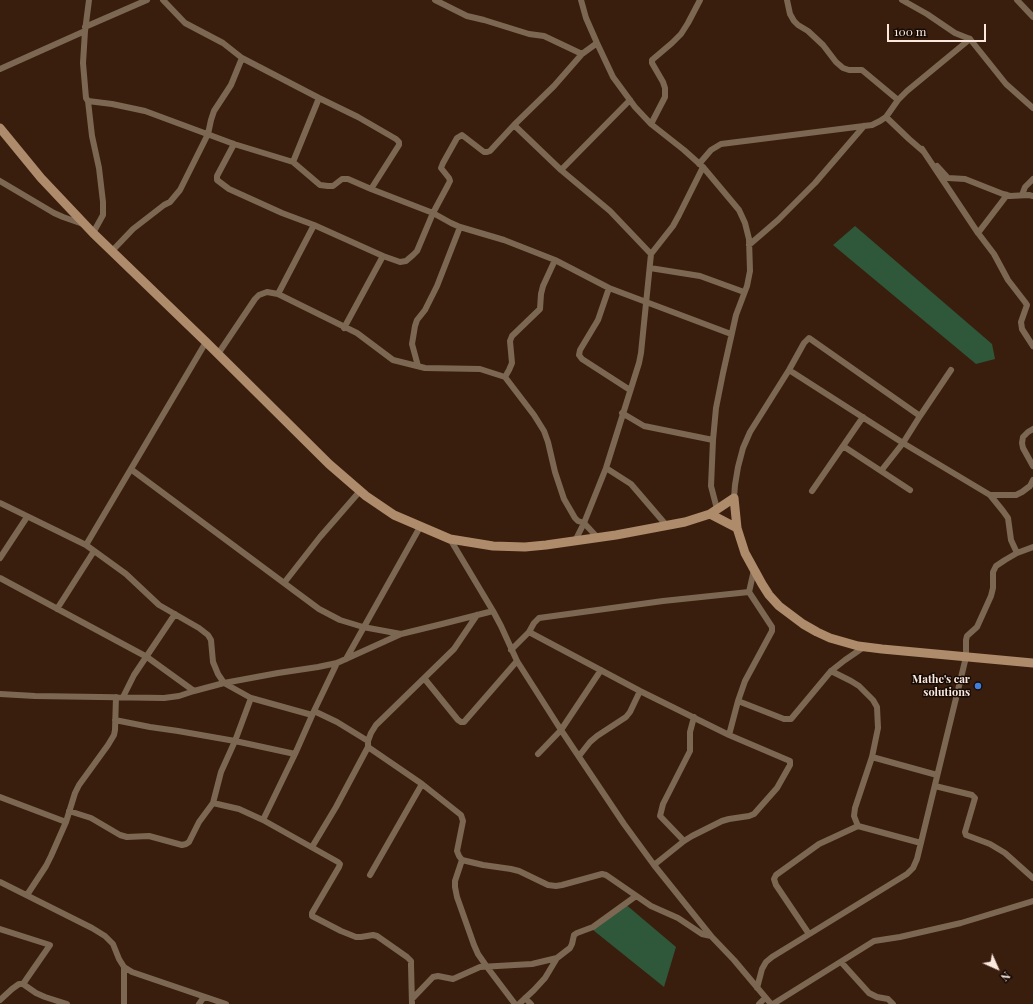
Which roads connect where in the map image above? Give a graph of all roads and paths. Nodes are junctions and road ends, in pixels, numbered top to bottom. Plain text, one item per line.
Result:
1 (89, 0) edge
2 (147, 0) edge
3 (163, 0) edge
4 (435, 0) edge
5 (581, 0) edge
6 (700, 0) edge
7 (787, 0) edge
8 (902, 0) edge
9 (1017, 0) edge
10 (1032, 14) edge
11 (85, 29) junction
12 (970, 39) junction
13 (597, 43) junction
14 (582, 54) junction
15 (242, 58) junction
16 (0, 69) edge
17 (319, 98) junction
18 (630, 100) junction
19 (898, 100) junction
20 (88, 101) junction
21 (1033, 108) edge
22 (886, 117) junction
23 (651, 124) junction
24 (514, 125) junction
25 (864, 126) junction
26 (0, 128) edge
27 (208, 134) junction
28 (234, 144) junction
29 (922, 149) junction
30 (293, 162) junction
31 (701, 166) junction
32 (561, 170) junction
33 (1033, 180) edge
34 (0, 181) edge
35 (371, 189) junction
36 (1007, 195) junction
37 (1022, 195) junction
38 (1033, 196) edge
39 (433, 213) junction
40 (85, 224) junction
41 (314, 225) junction
42 (460, 227) junction
43 (93, 233) junction
44 (978, 233) junction
45 (749, 245) junction
46 (112, 251) junction
47 (651, 254) junction
48 (383, 256) junction
49 (555, 260) junction
50 (650, 268) junction
51 (609, 288) junction
52 (744, 292) junction
53 (278, 294) junction
54 (646, 302) junction
55 (344, 328) junction
56 (731, 334) junction
57 (206, 342) junction
58 (1033, 346) edge
59 (218, 354) junction
60 (418, 366) junction
61 (788, 370) junction
62 (952, 370) dead end
63 (505, 377) junction
64 (630, 390) junction
65 (622, 413) junction
66 (920, 416) junction
67 (863, 418) junction
68 (1033, 429) edge
69 (713, 440) junction
70 (903, 443) junction
71 (843, 446) junction
72 (1033, 466) edge
73 (606, 468) junction
74 (132, 470) junction
75 (881, 471) junction
76 (1033, 480) edge
77 (910, 490) dead end
78 (360, 491) junction
79 (812, 491) dead end
80 (990, 495) junction
81 (734, 498) junction
82 (0, 503) edge
83 (713, 512) junction
84 (27, 517) junction
85 (584, 523) junction
86 (667, 526) junction
87 (420, 527) junction
88 (737, 528) junction
89 (598, 538) junction
90 (450, 539) junction
91 (575, 541) junction
92 (86, 545) junction
93 (1033, 547) edge
94 (94, 551) junction
95 (1017, 553) junction
96 (0, 558) edge
97 (754, 570) junction
98 (0, 578) edge
99 (284, 583) junction
100 (749, 592) junction
101 (57, 609) junction
102 (493, 611) junction
103 (175, 614) junction
104 (477, 615) junction
105 (363, 627) junction
106 (529, 632) junction
107 (401, 634) junction
108 (864, 647) junction
109 (511, 650) junction
110 (146, 657) junction
111 (966, 658) junction
112 (346, 659) junction
113 (517, 661) junction
114 (337, 663) junction
115 (1033, 663) edge
116 (601, 670) junction
117 (831, 671) junction
118 (424, 678) junction
119 (224, 683) junction
120 (194, 691) junction
121 (640, 691) junction
122 (0, 694) edge
123 (116, 697) junction
124 (124, 697) junction
125 (251, 698) junction
126 (738, 701) junction
127 (313, 713) junction
128 (694, 717) junction
129 (115, 720) junction
130 (561, 730) junction
131 (729, 735) junction
132 (235, 741) junction
133 (368, 744) junction
134 (295, 754) junction
135 (538, 754) dead end
136 (579, 756) junction
137 (872, 757) junction
138 (937, 775) junction
139 (422, 784) junction
140 (935, 786) junction
141 (0, 797) edge
142 (213, 803) junction
143 (69, 811) junction
144 (263, 820) junction
145 (66, 822) junction
146 (858, 826) junction
147 (684, 841) junction
148 (921, 843) junction
149 (312, 846) junction
150 (462, 860) junction
151 (654, 865) junction
152 (370, 875) dead end
153 (1033, 878) edge
154 (0, 882) edge
155 (27, 895) junction
156 (636, 896) junction
157 (1033, 901) edge
158 (693, 912) junction
159 (684, 922) junction
160 (0, 929) edge
161 (809, 934) junction
162 (711, 936) junction
163 (557, 958) junction
164 (841, 962) junction
165 (124, 967) junction
166 (487, 967) junction
167 (23, 984) junction
168 (757, 988) junction
169 (204, 997) junction
170 (525, 998) junction
171 (766, 998) junction
172 (1, 999) edge
173 (412, 1002) edge
174 (67, 1004) edge
175 (124, 1004) edge
176 (199, 1004) edge
177 (226, 1004) edge
178 (515, 1004) edge
179 (518, 1004) edge
180 (531, 1004) edge
181 (759, 1004) edge
182 (772, 1004) edge
183 (893, 1004) edge

1 - 11 street
2 - 11 street
3 - 15 street
4 - 14 street
5 - 13 street
6 - 23 street
7 - 19 street
8 - 12 street
9 - 10 street
11 - 16 street
11 - 20 street
12 - 19 street
12 - 21 street
13 - 14 street
13 - 18 street
14 - 24 street
15 - 17 street
15 - 27 street
17 - 30 street
17 - 35 street
18 - 23 street
18 - 32 street
19 - 22 street
20 - 27 street
20 - 43 street
22 - 25 street
22 - 29 street
23 - 31 street
24 - 32 street
24 - 39 street
25 - 31 street
25 - 45 street
26 - 40 street
27 - 28 street
27 - 46 street
28 - 30 street
28 - 41 street
29 - 36 street
29 - 44 street
30 - 35 street
31 - 45 street
31 - 47 street
32 - 47 street
33 - 37 street
34 - 40 street
35 - 39 street
36 - 37 street
36 - 44 street
37 - 38 street
39 - 42 street
39 - 48 street
40 - 43 street
41 - 48 street
41 - 53 street
42 - 49 street
42 - 60 street
43 - 46 street
44 - 58 street
45 - 52 street
46 - 57 street
47 - 50 street
48 - 55 street
49 - 51 street
49 - 63 street
50 - 52 street
50 - 54 street
51 - 54 street
51 - 64 street
52 - 56 street
53 - 55 street
53 - 59 street
54 - 56 street
54 - 64 street
55 - 60 street
56 - 69 street
57 - 59 street
57 - 74 street
59 - 78 street
60 - 63 street
61 - 66 street
61 - 67 street
61 - 81 street
62 - 66 street
63 - 85 street
64 - 65 street
65 - 69 street
65 - 73 street
66 - 70 street
67 - 70 street
67 - 71 street
68 - 72 street
69 - 83 street
70 - 75 street
70 - 80 street
71 - 75 street
71 - 79 street
73 - 85 street
73 - 86 street
74 - 92 street
74 - 99 street
75 - 77 street
76 - 80 street
78 - 87 street
78 - 99 street
80 - 95 street
81 - 83 street
81 - 88 street
82 - 84 street
83 - 86 street
83 - 88 street
84 - 92 street
84 - 96 street
85 - 89 street
85 - 91 street
86 - 89 street
87 - 90 street
87 - 105 street
88 - 97 street
89 - 91 street
90 - 91 street
90 - 102 street
92 - 94 street
93 - 95 street
94 - 101 street
94 - 103 street
95 - 111 street
97 - 100 street
97 - 108 street
98 - 101 street
99 - 105 street
100 - 106 street
100 - 126 street
101 - 110 street
102 - 104 street
102 - 109 street
103 - 110 street
103 - 119 street
104 - 107 street
104 - 118 street
105 - 107 street
105 - 112 street
106 - 109 street
106 - 116 street
107 - 112 street
108 - 111 street
108 - 117 street
109 - 113 street
110 - 120 street
110 - 124 street
111 - 115 street
111 - 138 street
112 - 114 street
113 - 118 street
113 - 130 street
114 - 119 street
114 - 127 street
116 - 121 street
116 - 130 street
117 - 126 street
117 - 137 street
118 - 133 street
119 - 120 street
119 - 125 street
120 - 124 street
121 - 128 street
121 - 136 street
122 - 123 street
123 - 124 street
123 - 129 street
125 - 127 street
125 - 132 street
126 - 131 street
127 - 133 street
127 - 134 street
128 - 131 street
128 - 147 street
129 - 132 street
129 - 143 street
130 - 135 street
130 - 136 street
131 - 147 street
132 - 134 street
132 - 142 street
133 - 139 street
133 - 149 street
134 - 144 street
136 - 151 street
137 - 138 street
137 - 146 street
138 - 140 street
139 - 150 street
139 - 152 street
140 - 148 street
140 - 153 street
141 - 145 street
142 - 143 street
142 - 144 street
143 - 145 street
144 - 149 street
145 - 155 street
146 - 148 street
146 - 161 street
147 - 151 street
148 - 161 street
149 - 173 street
150 - 156 street
150 - 166 street
151 - 158 street
154 - 155 street
155 - 165 street
156 - 159 street
156 - 163 street
157 - 164 street
158 - 159 street
158 - 162 street
159 - 162 street
160 - 167 street
161 - 168 street
162 - 168 street
163 - 166 street
163 - 170 street
164 - 182 street
164 - 183 street
165 - 169 street
165 - 175 street
166 - 173 street
166 - 178 street
167 - 172 street
167 - 174 street
168 - 171 street
169 - 176 street
169 - 177 street
170 - 179 street
170 - 180 street
171 - 181 street
171 - 182 street

